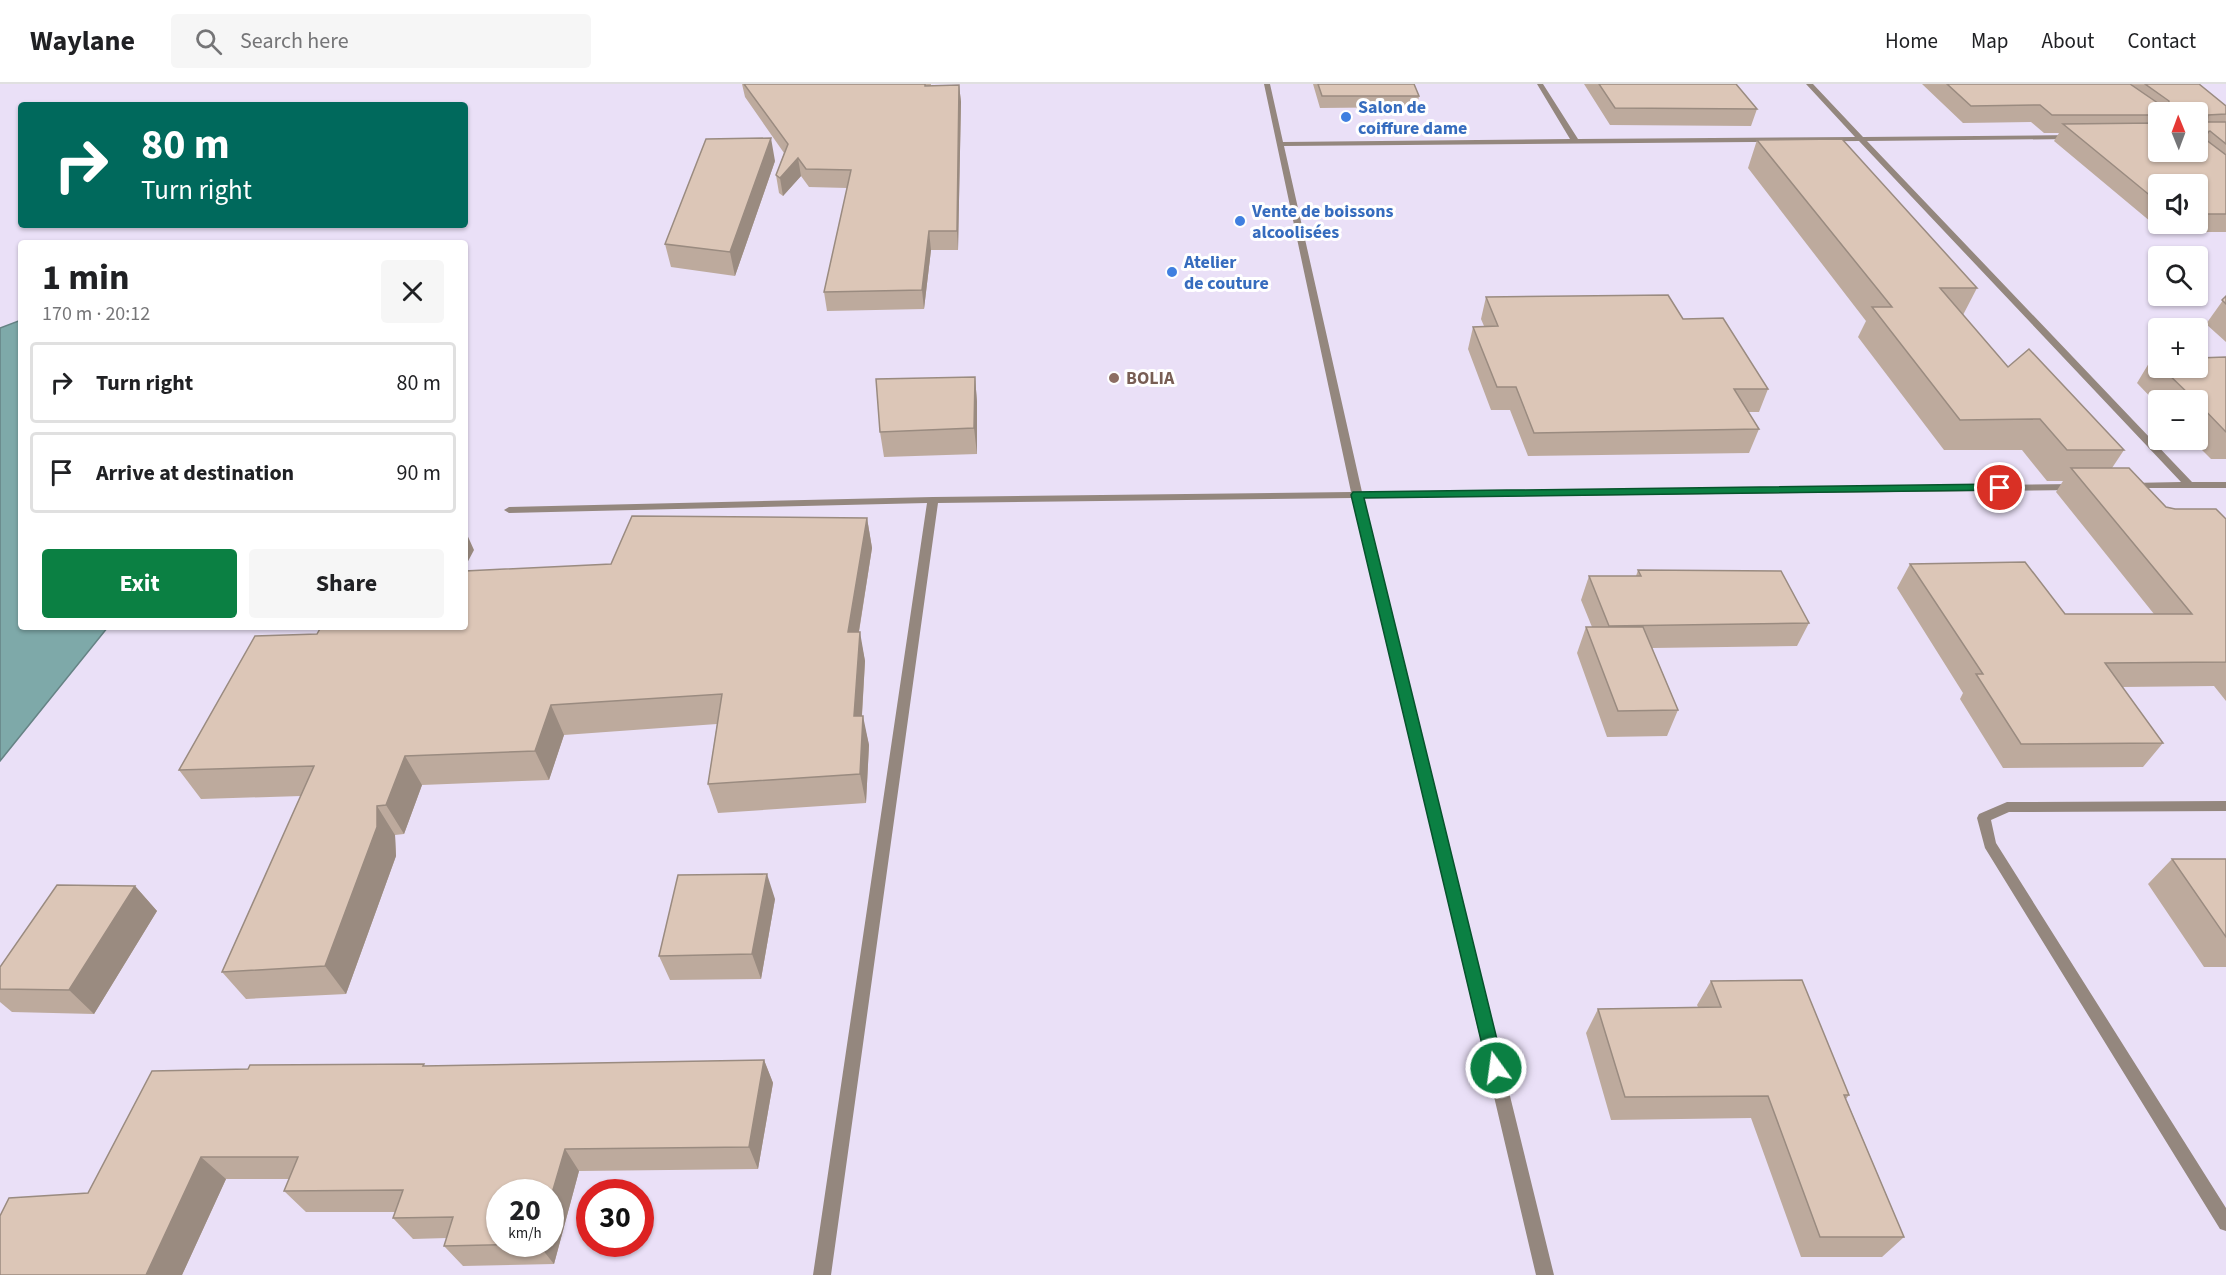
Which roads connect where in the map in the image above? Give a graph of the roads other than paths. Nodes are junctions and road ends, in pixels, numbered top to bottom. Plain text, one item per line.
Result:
1 (1268, 84) edge
2 (1540, 84) edge
3 (1809, 84) edge
4 (2078, 137) edge
5 (1858, 138) junction
6 (1575, 141) junction
7 (1280, 144) junction
8 (2226, 485) edge
9 (2119, 486) edge
10 (2190, 486) junction
11 (2083, 487) edge
12 (1357, 495) junction
13 (933, 500) junction
14 (509, 510) dead end
15 (2226, 806) edge
16 (2226, 1223) edge
17 (822, 1275) edge
18 (1545, 1275) edge

1 - 7 street
2 - 6 street
3 - 5 street
4 - 5 street
5 - 6 street
5 - 10 street
6 - 7 street
7 - 12 street
8 - 10 street
9 - 10 street
11 - 12 street
12 - 13 street
12 - 18 street
13 - 14 street
13 - 17 street
15 - 16 street

